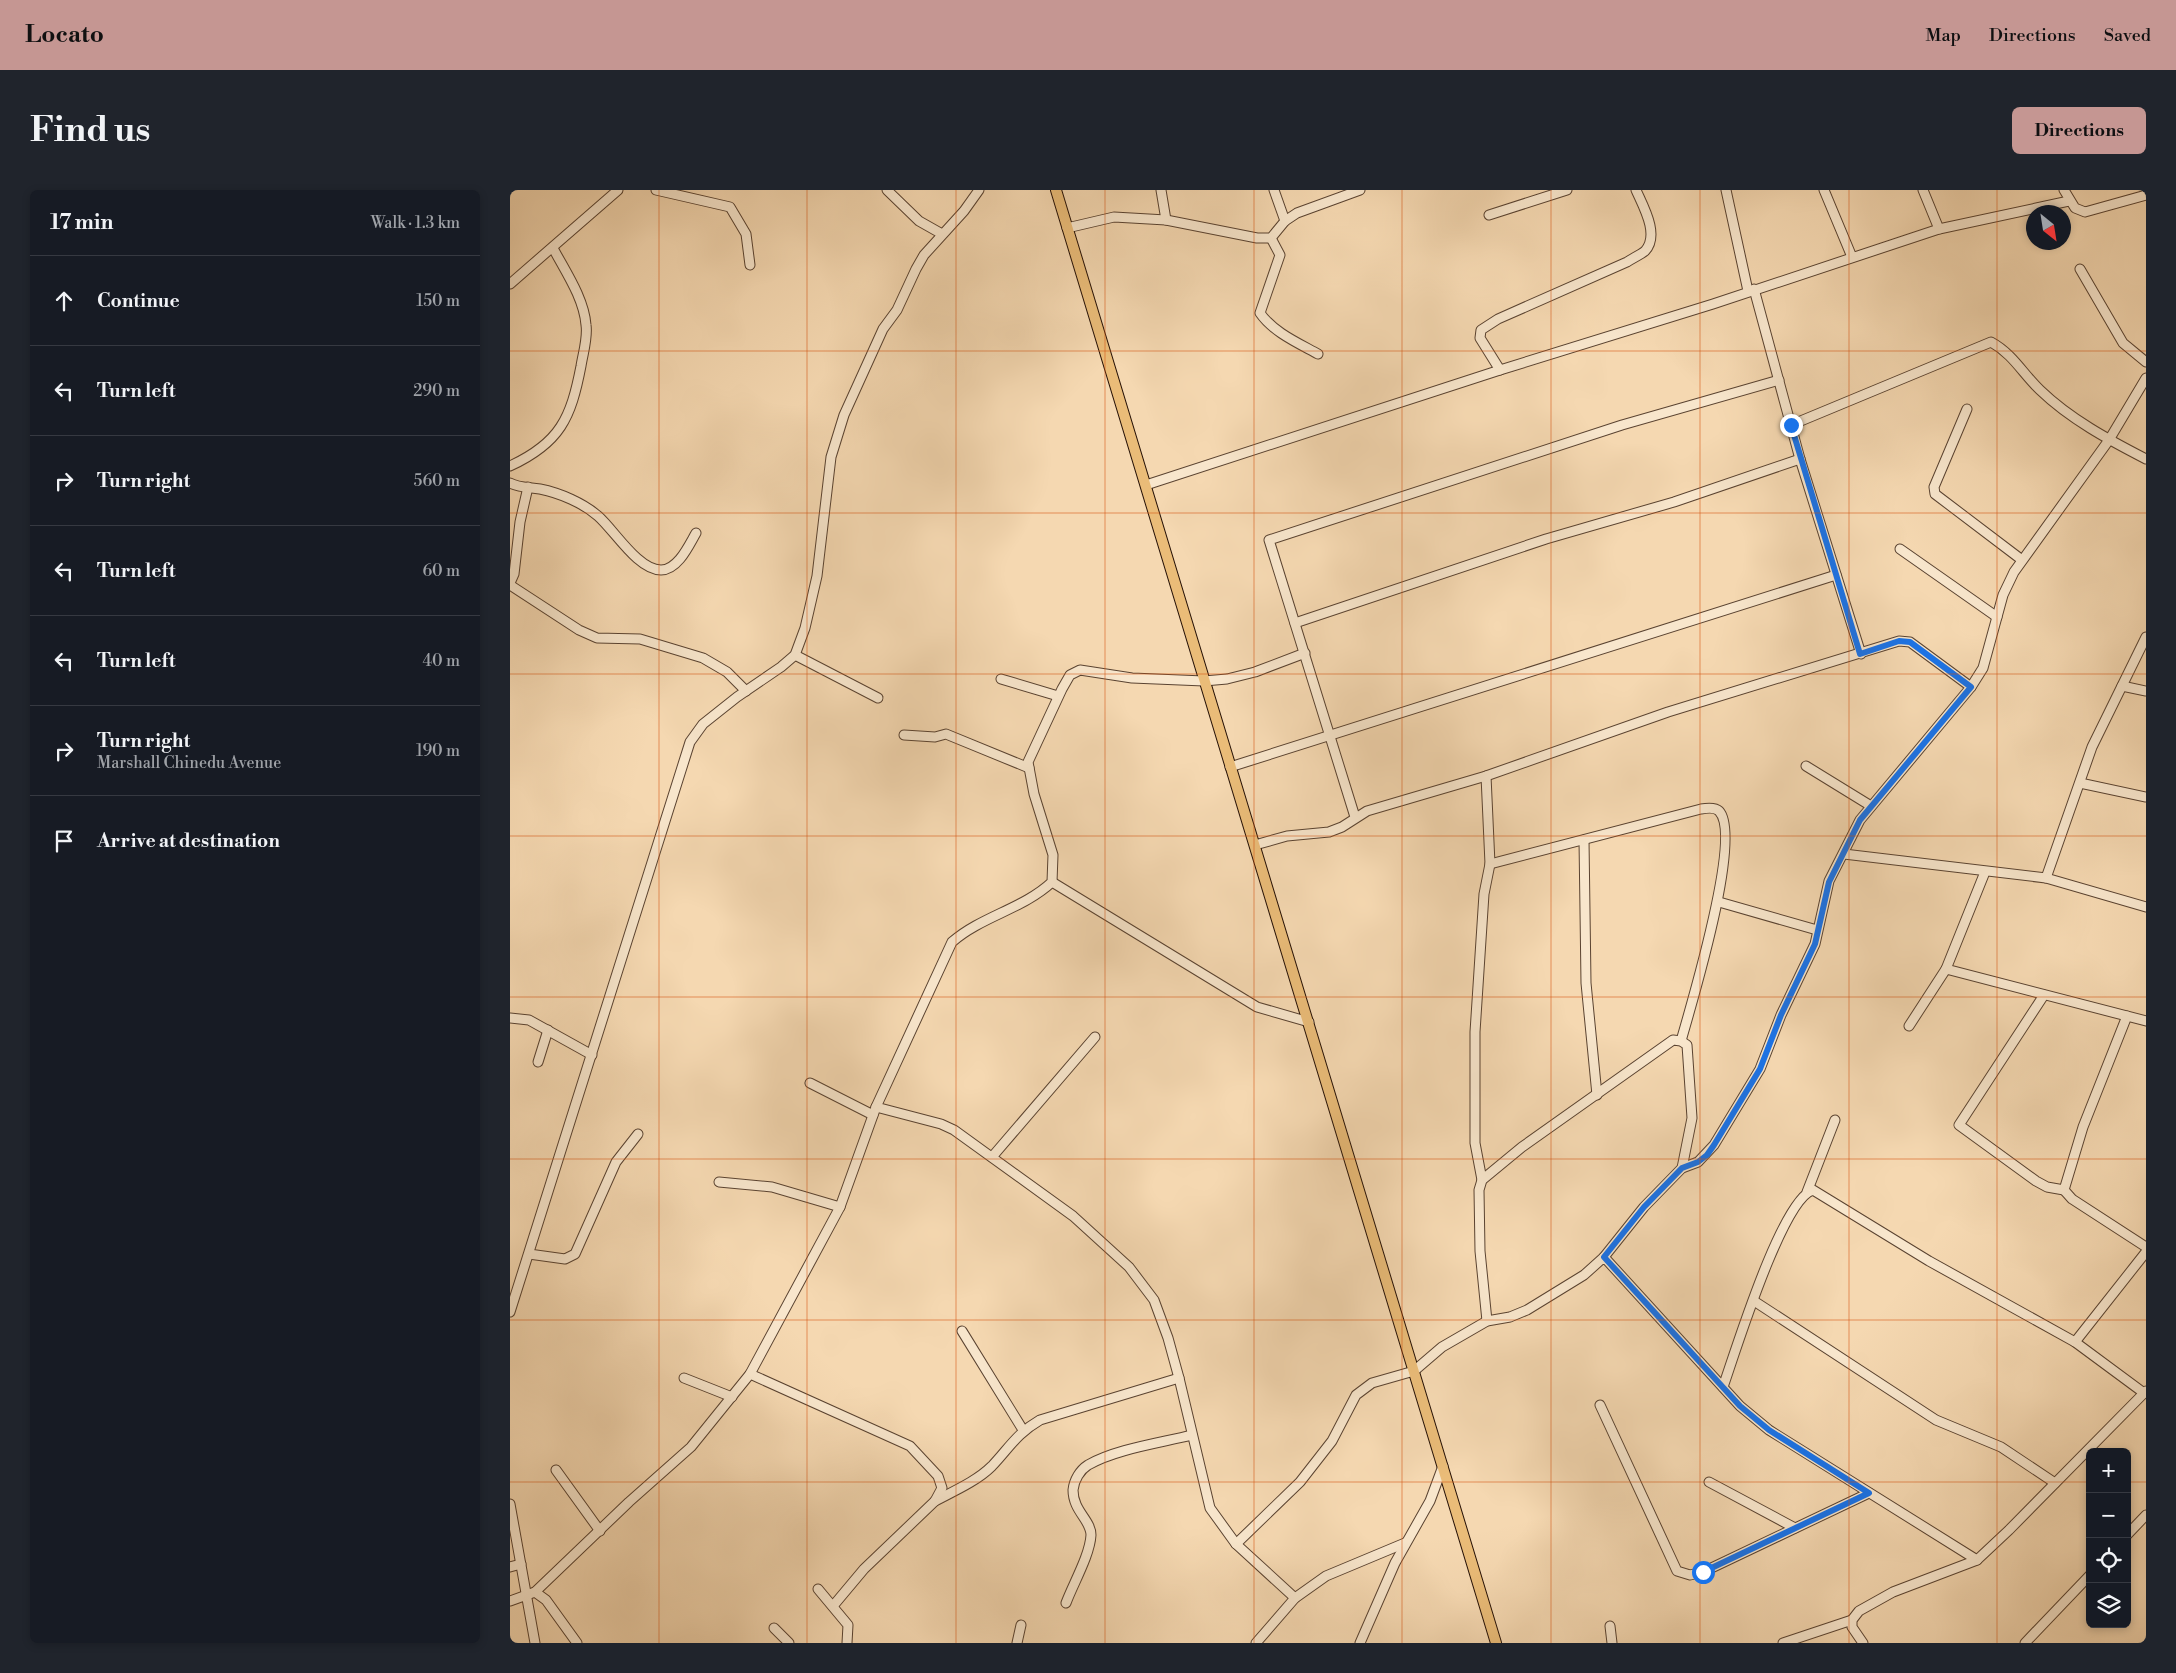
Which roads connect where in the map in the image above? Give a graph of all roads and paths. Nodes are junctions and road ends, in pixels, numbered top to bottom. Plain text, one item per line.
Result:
1 (618, 190) edge
2 (656, 190) edge
3 (887, 190) edge
4 (979, 190) edge
5 (1056, 190) edge
6 (1161, 190) edge
7 (1274, 190) edge
8 (1360, 190) edge
9 (1567, 190) edge
10 (1636, 190) edge
11 (1726, 190) edge
12 (1824, 190) edge
13 (1923, 190) edge
14 (2064, 190) edge
15 (2146, 195) edge
16 (2069, 201) junction
17 (1489, 215) dead end
18 (1166, 220) junction
19 (1285, 221) junction
20 (1067, 228) junction
21 (1939, 229) junction
22 (942, 234) junction
23 (1271, 238) junction
24 (553, 248) junction
25 (1852, 257) junction
26 (750, 265) dead end
27 (2080, 269) dead end
28 (510, 284) edge
29 (1751, 290) junction
30 (1318, 354) dead end
31 (2146, 362) edge
32 (1500, 370) junction
33 (2146, 378) edge
34 (1778, 380) junction
35 (1967, 409) dead end
36 (1791, 425) junction
37 (2109, 440) junction
38 (1800, 459) junction
39 (2146, 459) edge
40 (510, 466) edge
41 (510, 483) edge
42 (1146, 485) junction
43 (528, 488) junction
44 (696, 532) dead end
45 (1900, 550) dead end
46 (2022, 560) junction
47 (1836, 575) junction
48 (510, 584) edge
49 (1997, 617) junction
50 (1295, 622) junction
51 (2146, 636) edge
52 (1305, 653) junction
53 (1860, 654) junction
54 (795, 655) junction
55 (1001, 679) dead end
56 (1204, 681) junction
57 (2122, 686) junction
58 (1971, 687) junction
59 (746, 691) junction
60 (2146, 691) edge
61 (1058, 696) junction
62 (878, 698) dead end
63 (904, 735) dead end
64 (1330, 736) junction
65 (1230, 766) junction
66 (1806, 766) dead end
67 (1029, 768) junction
68 (1486, 776) junction
69 (2080, 783) junction
70 (2146, 797) edge
71 (1871, 806) junction
72 (1355, 817) junction
73 (1584, 840) junction
74 (1255, 845) junction
75 (1844, 854) junction
76 (1490, 864) junction
77 (1985, 872) junction
78 (2046, 878) junction
79 (1052, 882) junction
80 (1719, 902) junction
81 (2146, 907) edge
82 (1817, 930) junction
83 (1946, 969) junction
84 (2044, 995) junction
85 (2127, 1016) junction
86 (510, 1018) edge
87 (2146, 1021) edge
88 (1309, 1022) junction
89 (1909, 1026) dead end
90 (548, 1030) junction
91 (1095, 1037) dead end
92 (1681, 1041) junction
93 (592, 1055) junction
94 (538, 1062) dead end
95 (810, 1083) dead end
96 (1597, 1095) junction
97 (875, 1111) junction
98 (1835, 1120) dead end
99 (638, 1134) dead end
100 (992, 1157) junction
101 (1682, 1168) junction
102 (1482, 1180) junction
103 (719, 1182) dead end
104 (2064, 1190) junction
105 (1806, 1192) junction
106 (840, 1207) junction
107 (2146, 1247) edge
108 (2146, 1252) edge
109 (529, 1254) junction
110 (1604, 1257) junction
111 (1754, 1301) junction
112 (510, 1312) edge
113 (1487, 1321) junction
114 (962, 1331) dead end
115 (2075, 1342) junction
116 (1414, 1371) junction
117 (750, 1374) junction
118 (684, 1378) dead end
119 (1179, 1378) junction
120 (1723, 1387) junction
121 (2145, 1392) edge
122 (732, 1397) junction
123 (1600, 1405) dead end
124 (1023, 1430) junction
125 (1192, 1435) junction
126 (1443, 1466) junction
127 (556, 1470) dead end
128 (1709, 1482) dead end
129 (2055, 1483) junction
130 (1869, 1493) junction
131 (936, 1500) junction
132 (510, 1504) edge
133 (2146, 1515) edge
134 (1795, 1528) junction
135 (600, 1531) junction
136 (2131, 1531) edge
137 (1405, 1543) junction
138 (1236, 1544) junction
139 (1977, 1560) junction
140 (521, 1564) junction
141 (510, 1567) edge
142 (2086, 1579) edge
143 (818, 1589) dead end
144 (536, 1592) junction
145 (525, 1595) junction
146 (1295, 1598) junction
147 (510, 1601) edge
148 (1066, 1603) dead end
149 (833, 1606) junction
150 (1852, 1620) junction
151 (1021, 1625) dead end
152 (1610, 1626) dead end
153 (774, 1628) dead end
154 (535, 1643) edge
155 (577, 1643) edge
156 (789, 1643) edge
157 (847, 1643) edge
158 (1017, 1643) edge
159 (1256, 1643) edge
160 (1360, 1643) edge
161 (1496, 1643) edge
162 (1612, 1643) edge
163 (1783, 1643) edge
164 (1862, 1643) edge
165 (2026, 1643) edge

1 - 24 street
2 - 26 street
3 - 22 street
4 - 22 street
5 - 20 main road
6 - 18 street
7 - 19 street
8 - 19 street
9 - 17 street
10 - 32 street
11 - 29 street
12 - 25 street
13 - 21 street
14 - 16 street
15 - 16 street
16 - 21 street
18 - 20 street
18 - 23 street
19 - 23 street
20 - 42 main road
21 - 25 street
22 - 54 street
23 - 30 street
24 - 28 street
24 - 40 street
25 - 29 street
27 - 31 street
29 - 32 street
29 - 34 street
32 - 42 street
33 - 37 street
34 - 36 street
34 - 50 street
35 - 46 street
36 - 37 street
36 - 38 street
37 - 39 street
37 - 46 street
38 - 47 street
38 - 50 street
41 - 43 street
42 - 56 main road
43 - 44 street
43 - 48 street
45 - 49 street
46 - 49 street
47 - 53 street
47 - 64 street
48 - 59 street
49 - 58 street
50 - 52 street
51 - 57 street
52 - 56 street
52 - 64 street
53 - 58 street
53 - 68 street
54 - 59 street
54 - 62 street
55 - 61 street
56 - 61 street
56 - 65 main road
57 - 60 street
57 - 69 street
58 - 71 street
59 - 93 street
61 - 67 street
63 - 67 street
64 - 65 street
64 - 72 street
65 - 74 main road
66 - 71 street
67 - 79 street
68 - 72 street
68 - 76 street
69 - 70 street
69 - 78 street
71 - 75 street
72 - 74 street
73 - 76 street
73 - 80 street
73 - 96 street
74 - 88 main road
75 - 77 street
75 - 82 street
76 - 102 street
77 - 78 street
77 - 83 street
78 - 81 street
79 - 88 street
79 - 97 street
80 - 82 street
80 - 92 street
82 - 101 street
83 - 84 street
83 - 89 street
84 - 85 street
84 - 104 street
85 - 87 street
85 - 104 street
86 - 90 street
88 - 116 main road
90 - 93 street
90 - 94 street
91 - 100 street
92 - 96 street
92 - 101 street
93 - 109 street
95 - 97 street
96 - 102 street
97 - 100 street
97 - 106 street
98 - 105 street
99 - 109 street
100 - 119 street
101 - 110 street
102 - 113 street
103 - 106 street
104 - 107 street
105 - 111 street
105 - 115 street
106 - 117 street
108 - 115 street
109 - 112 street
110 - 113 street
110 - 120 street
111 - 120 street
111 - 129 street
113 - 116 street
114 - 124 street
115 - 121 street
116 - 126 main road
116 - 138 street
117 - 122 street
117 - 131 street
118 - 122 street
119 - 124 street
119 - 125 street
120 - 130 street
121 - 129 street
122 - 135 street
123 - 134 street
124 - 131 street
125 - 138 street
125 - 148 street
126 - 137 street
126 - 161 main road
127 - 135 street
128 - 134 street
129 - 139 street
130 - 134 street
130 - 139 street
131 - 149 street
132 - 140 street
133 - 136 street
135 - 144 street
137 - 146 street
137 - 160 street
138 - 146 street
139 - 150 street
140 - 141 street
140 - 145 street
142 - 165 street
143 - 149 street
144 - 145 street
144 - 155 street
145 - 147 street
145 - 154 street
146 - 159 street
149 - 157 street
150 - 163 street
150 - 164 street
151 - 158 street
152 - 162 street
153 - 156 street

